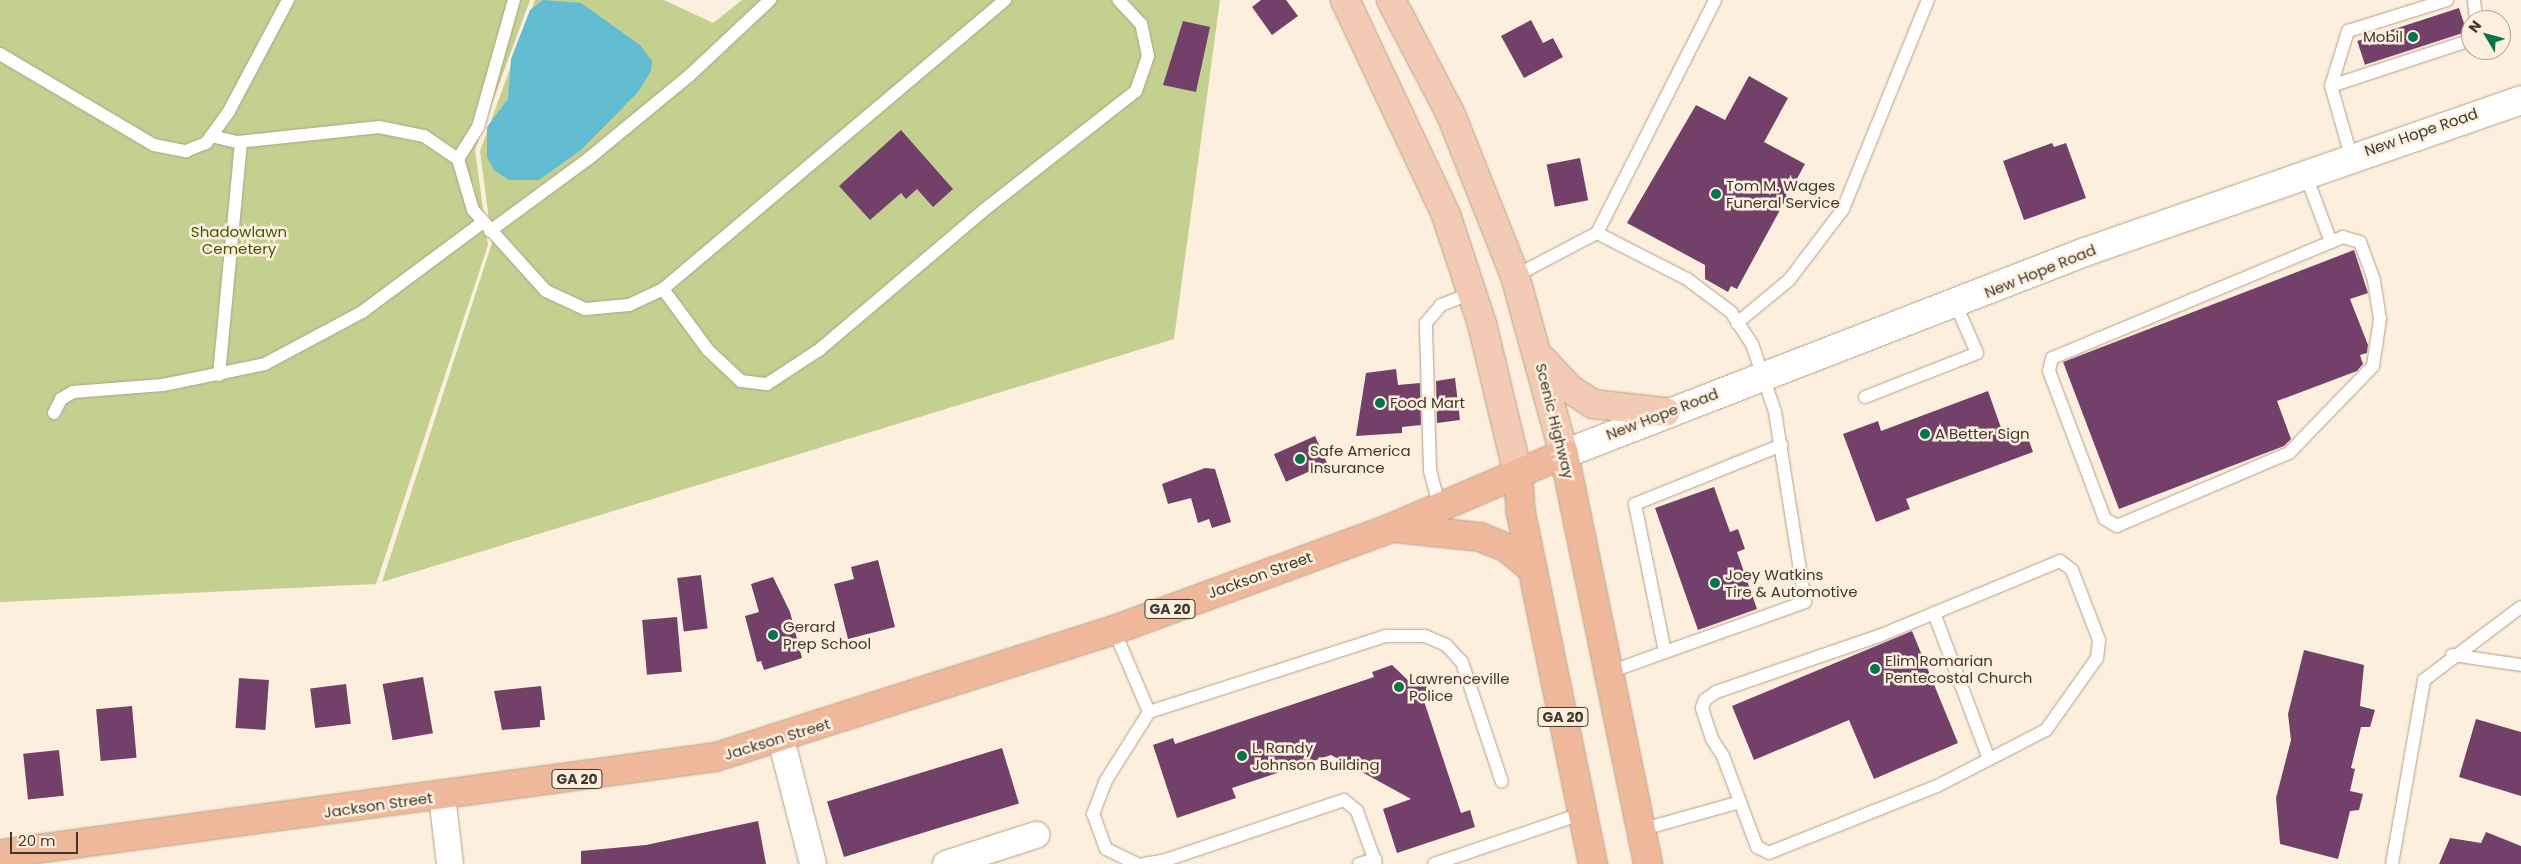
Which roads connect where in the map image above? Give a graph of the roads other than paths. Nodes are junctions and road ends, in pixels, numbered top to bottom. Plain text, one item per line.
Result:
1 (288, 0) edge
2 (514, 0) edge
3 (770, 0) edge
4 (1005, 0) edge
5 (1119, 0) edge
6 (1345, 0) edge
7 (1392, 0) edge
8 (1715, 0) edge
9 (1928, 0) edge
10 (2447, 0) edge
11 (2461, 43) edge
12 (0, 54) edge
13 (2331, 86) junction
14 (2521, 100) edge
15 (211, 136) junction
16 (241, 142) junction
17 (2351, 156) junction
18 (458, 159) junction
19 (2305, 173) junction
20 (487, 226) junction
21 (1597, 233) junction
22 (2331, 242) junction
23 (1515, 276) junction
24 (663, 289) junction
25 (1472, 293) junction
26 (1956, 305) junction
27 (1737, 323) junction
28 (1538, 355) junction
29 (219, 375) junction
30 (1763, 376) junction
31 (1865, 397) dead end
32 (1666, 412) junction
33 (54, 413) dead end
34 (1782, 445) junction
35 (1564, 454) junction
36 (1518, 474) junction
37 (1440, 508) junction
38 (1391, 528) junction
39 (1533, 570) junction
40 (2521, 607) edge
41 (1934, 613) junction
42 (1114, 630) junction
43 (1665, 652) junction
44 (2452, 655) junction
45 (2521, 665) edge
46 (1609, 672) junction
47 (1149, 712) junction
48 (781, 739) junction
49 (1989, 759) junction
50 (1502, 782) dead end
51 (442, 796) junction
52 (1740, 802) junction
53 (1581, 814) junction
54 (1640, 830) junction
55 (1036, 835) dead end
56 (0, 854) edge
57 (1376, 861) edge
58 (1167, 862) edge
59 (952, 863) edge
60 (450, 864) edge
61 (813, 864) edge
62 (1137, 864) edge
63 (1144, 864) edge
64 (1359, 864) edge
65 (1434, 864) edge
66 (1593, 864) edge
67 (1648, 864) edge
68 (2392, 864) edge

1 - 15 lane
2 - 18 lane
3 - 20 lane
4 - 24 lane
5 - 24 lane
6 - 25 main road
7 - 23 main road, Scenic Highway
8 - 21 lane
9 - 27 lane
10 - 13 lane
11 - 13 lane
12 - 15 lane
13 - 17 lane
14 - 17 street, New Hope Road
15 - 16 lane
16 - 18 lane
16 - 29 lane
17 - 19 street, New Hope Road
18 - 20 lane
19 - 22 lane
19 - 26 street, New Hope Road
20 - 24 lane
20 - 29 lane
21 - 23 lane
21 - 27 lane
22 - 22 lane
23 - 28 main road, Scenic Highway
25 - 36 main road
25 - 37 lane
26 - 30 street, New Hope Road
26 - 31 lane
27 - 30 lane
28 - 32 main road
28 - 35 main road, Scenic Highway
29 - 33 lane
30 - 32 street, New Hope Road
30 - 34 lane
32 - 35 street, New Hope Road
34 - 43 lane
34 - 43 lane
35 - 36 highway, Jackson Street
35 - 46 highway, Scenic Highway
36 - 37 highway, Jackson Street
36 - 39 highway
37 - 38 highway, Jackson Street
38 - 39 highway
38 - 42 highway, Jackson Street / GA 20
39 - 53 highway, GA 20
40 - 44 lane
41 - 49 lane
41 - 49 lane
41 - 52 lane
42 - 47 lane
42 - 48 highway, Jackson Street / GA 20
43 - 46 lane
44 - 45 lane
44 - 68 lane
46 - 54 highway, Scenic Highway
47 - 50 lane
47 - 62 lane
48 - 51 highway, Jackson Street / GA 20
48 - 61 street
49 - 52 lane
51 - 56 highway, Jackson Street / GA 20
51 - 60 street
52 - 54 lane
53 - 65 lane
53 - 66 highway, GA 20
54 - 67 highway, Scenic Highway
55 - 59 street
57 - 58 lane
57 - 64 lane
58 - 63 lane

